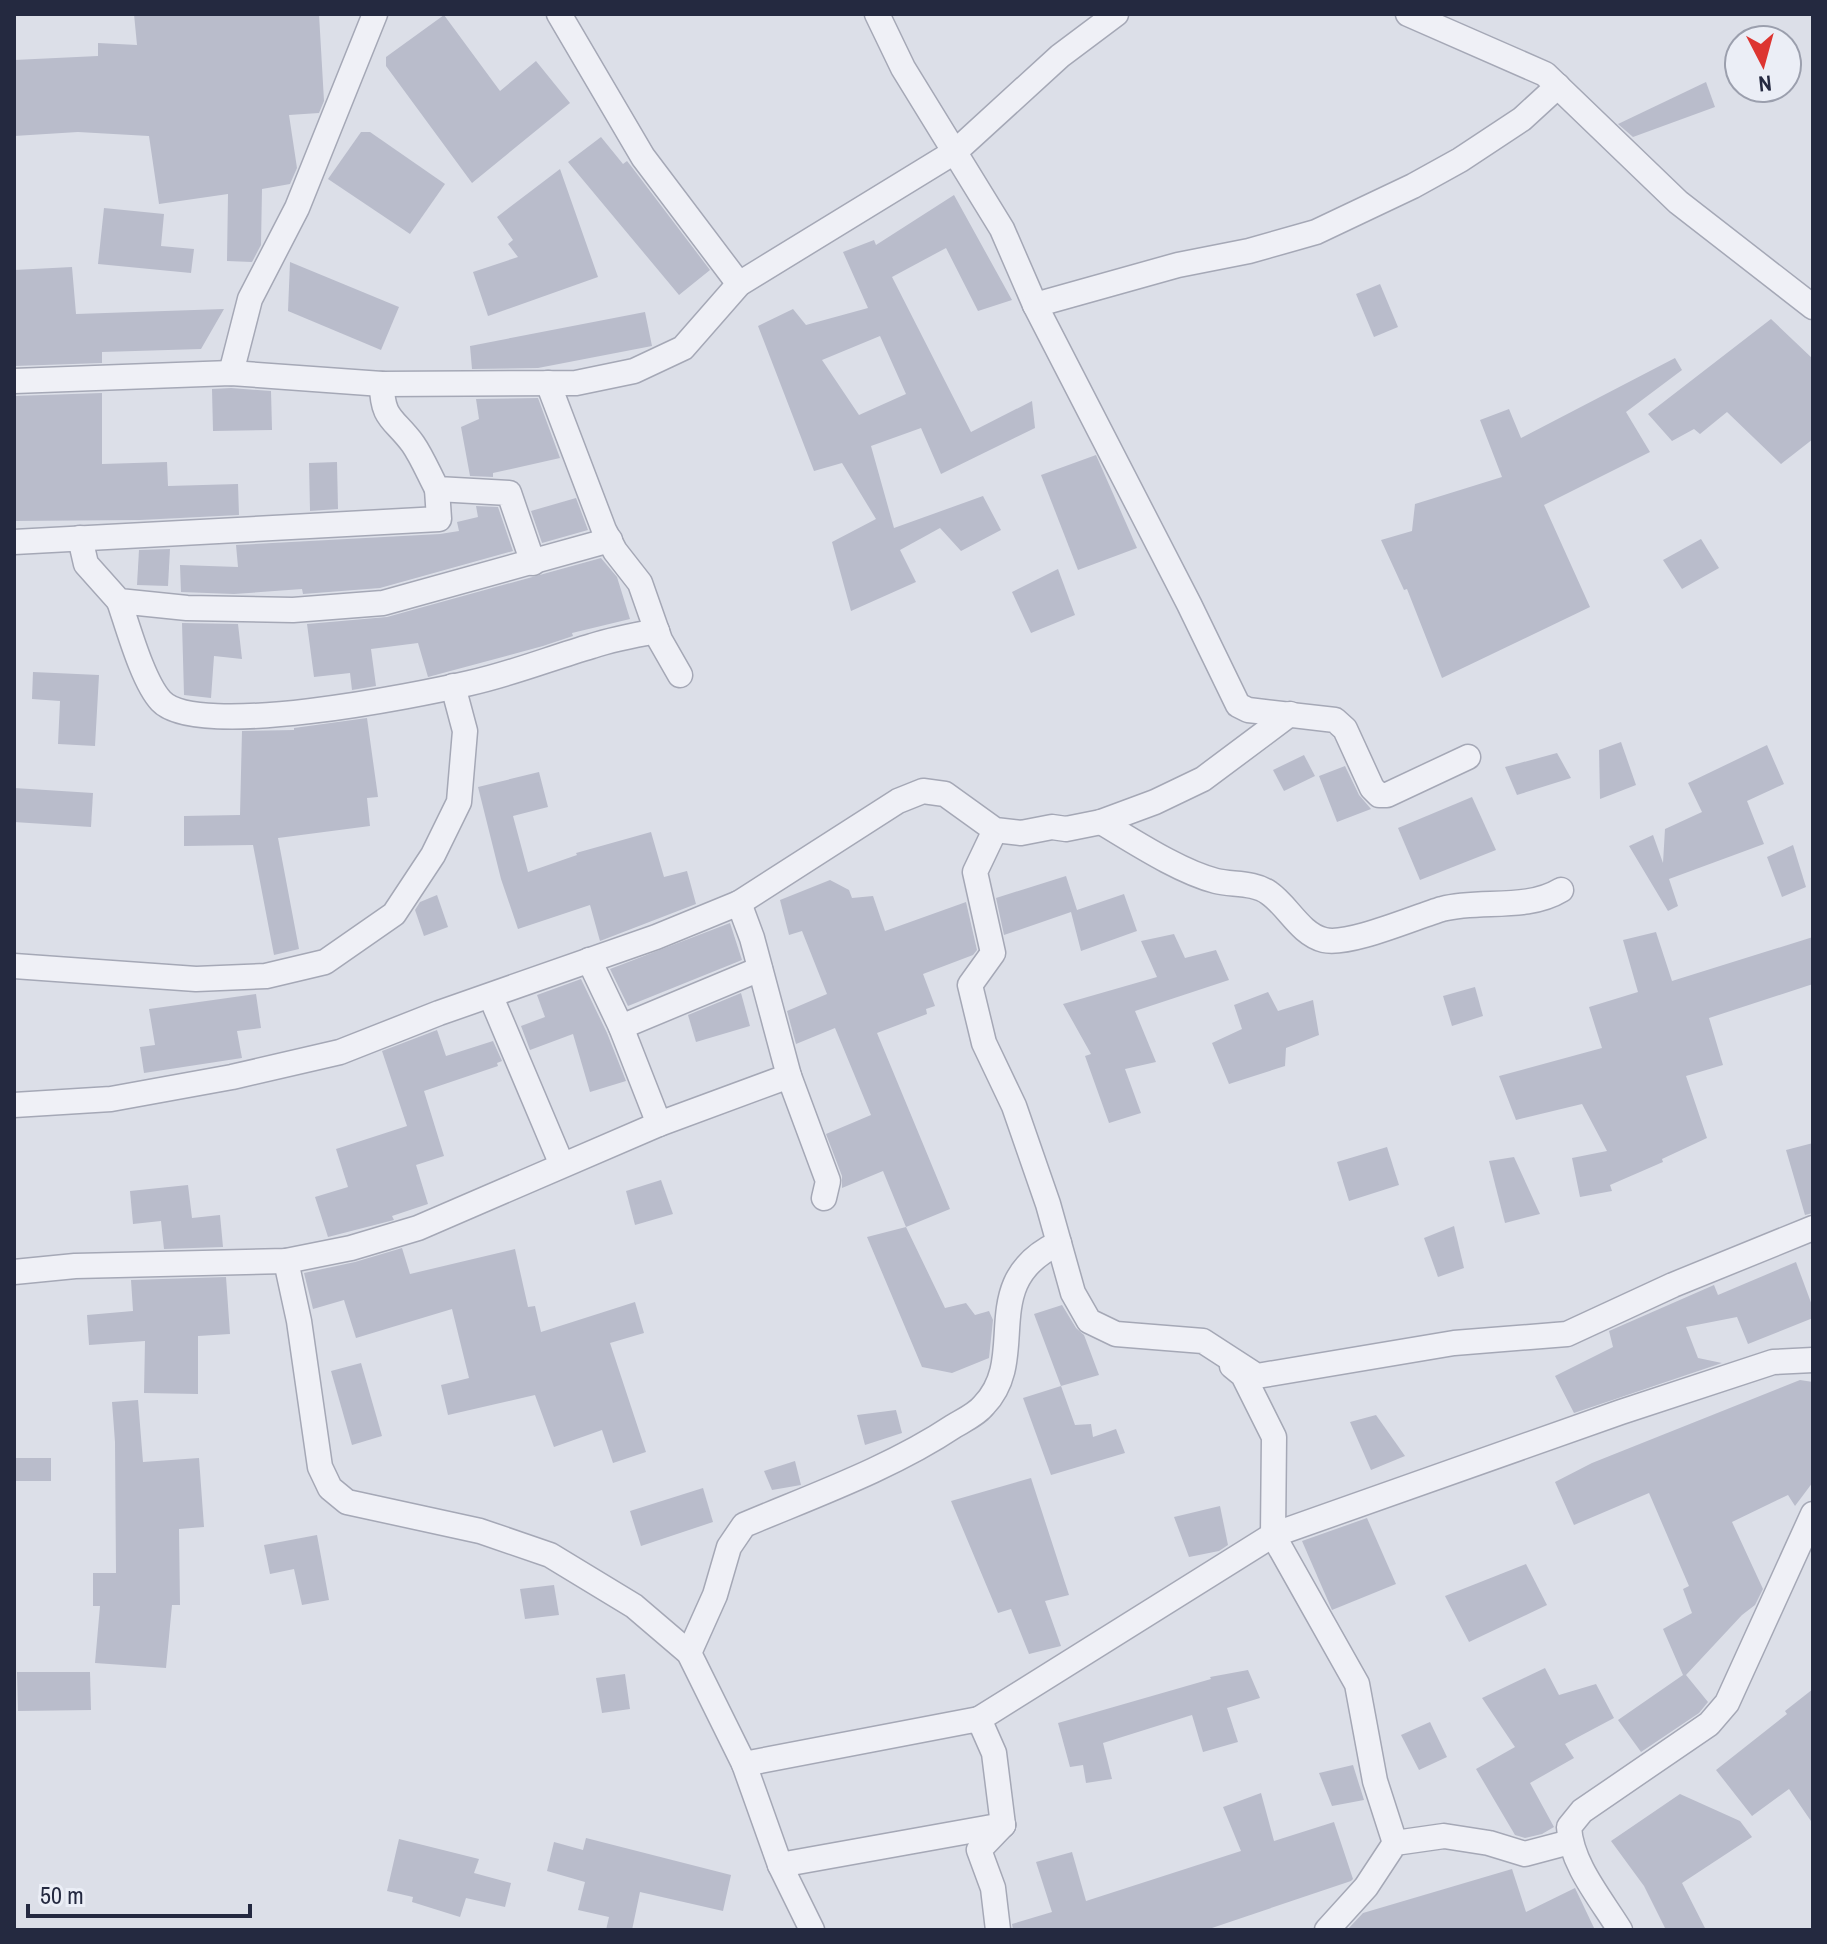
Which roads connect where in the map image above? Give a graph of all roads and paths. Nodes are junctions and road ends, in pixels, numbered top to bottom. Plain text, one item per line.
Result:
1 (375, 14) edge
2 (559, 14) edge
3 (877, 14) edge
4 (1116, 14) edge
5 (1408, 14) edge
6 (1558, 86) junction
7 (956, 151) junction
8 (739, 284) junction
9 (1035, 305) junction
10 (1813, 307) edge
11 (231, 373) junction
12 (14, 381) edge
13 (548, 383) junction
14 (382, 384) junction
15 (437, 489) junction
16 (80, 538) junction
17 (610, 540) junction
18 (14, 542) edge
19 (533, 563) junction
20 (119, 601) junction
21 (657, 631) junction
22 (680, 675) dead end
23 (453, 686) junction
24 (1290, 714) junction
25 (1468, 757) dead end
26 (1101, 822) junction
27 (995, 830) junction
28 (1561, 890) dead end
29 (739, 903) junction
30 (589, 960) junction
31 (14, 966) edge
32 (760, 969) junction
33 (491, 997) junction
34 (621, 1027) junction
35 (789, 1076) junction
36 (14, 1105) edge
37 (659, 1124) junction
38 (562, 1165) junction
39 (824, 1198) dead end
40 (1813, 1228) edge
41 (1059, 1243) junction
42 (286, 1261) junction
43 (14, 1272) edge
44 (1203, 1341) junction
45 (1813, 1360) edge
46 (1813, 1514) edge
47 (1273, 1535) junction
48 (689, 1653) junction
49 (979, 1719) junction
50 (744, 1764) junction
51 (1003, 1825) junction
52 (1570, 1842) junction
53 (1395, 1843) junction
54 (780, 1865) junction
55 (812, 1930) edge
56 (998, 1930) edge
57 (1327, 1930) edge
58 (1620, 1930) edge

1 - 11 street
2 - 8 street
3 - 7 street
4 - 7 street
5 - 6 street
6 - 9 street
6 - 10 street
7 - 8 street
7 - 9 street
8 - 13 street
9 - 24 street
11 - 12 street
11 - 14 street
13 - 14 street
13 - 17 street
14 - 15 street
15 - 16 street
15 - 19 street
16 - 18 street
16 - 20 street
17 - 19 street
17 - 21 street
19 - 20 street
20 - 23 street
21 - 22 street
21 - 23 street
23 - 31 street
24 - 25 street
24 - 26 street
26 - 27 street
26 - 28 street
27 - 29 street
27 - 41 street
29 - 30 street
29 - 32 street
30 - 33 street
30 - 34 street
32 - 34 street
32 - 35 street
33 - 36 street
33 - 38 street
34 - 37 street
35 - 37 street
35 - 39 street
37 - 38 street
38 - 42 street
40 - 44 street
41 - 44 street
41 - 48 street
42 - 43 street
42 - 48 street
44 - 47 street
45 - 47 street
46 - 52 street
47 - 49 street
47 - 53 street
48 - 50 street
49 - 50 street
49 - 51 street
50 - 54 street
51 - 54 street
51 - 56 street
52 - 53 street
52 - 58 street
53 - 57 street
54 - 55 street

